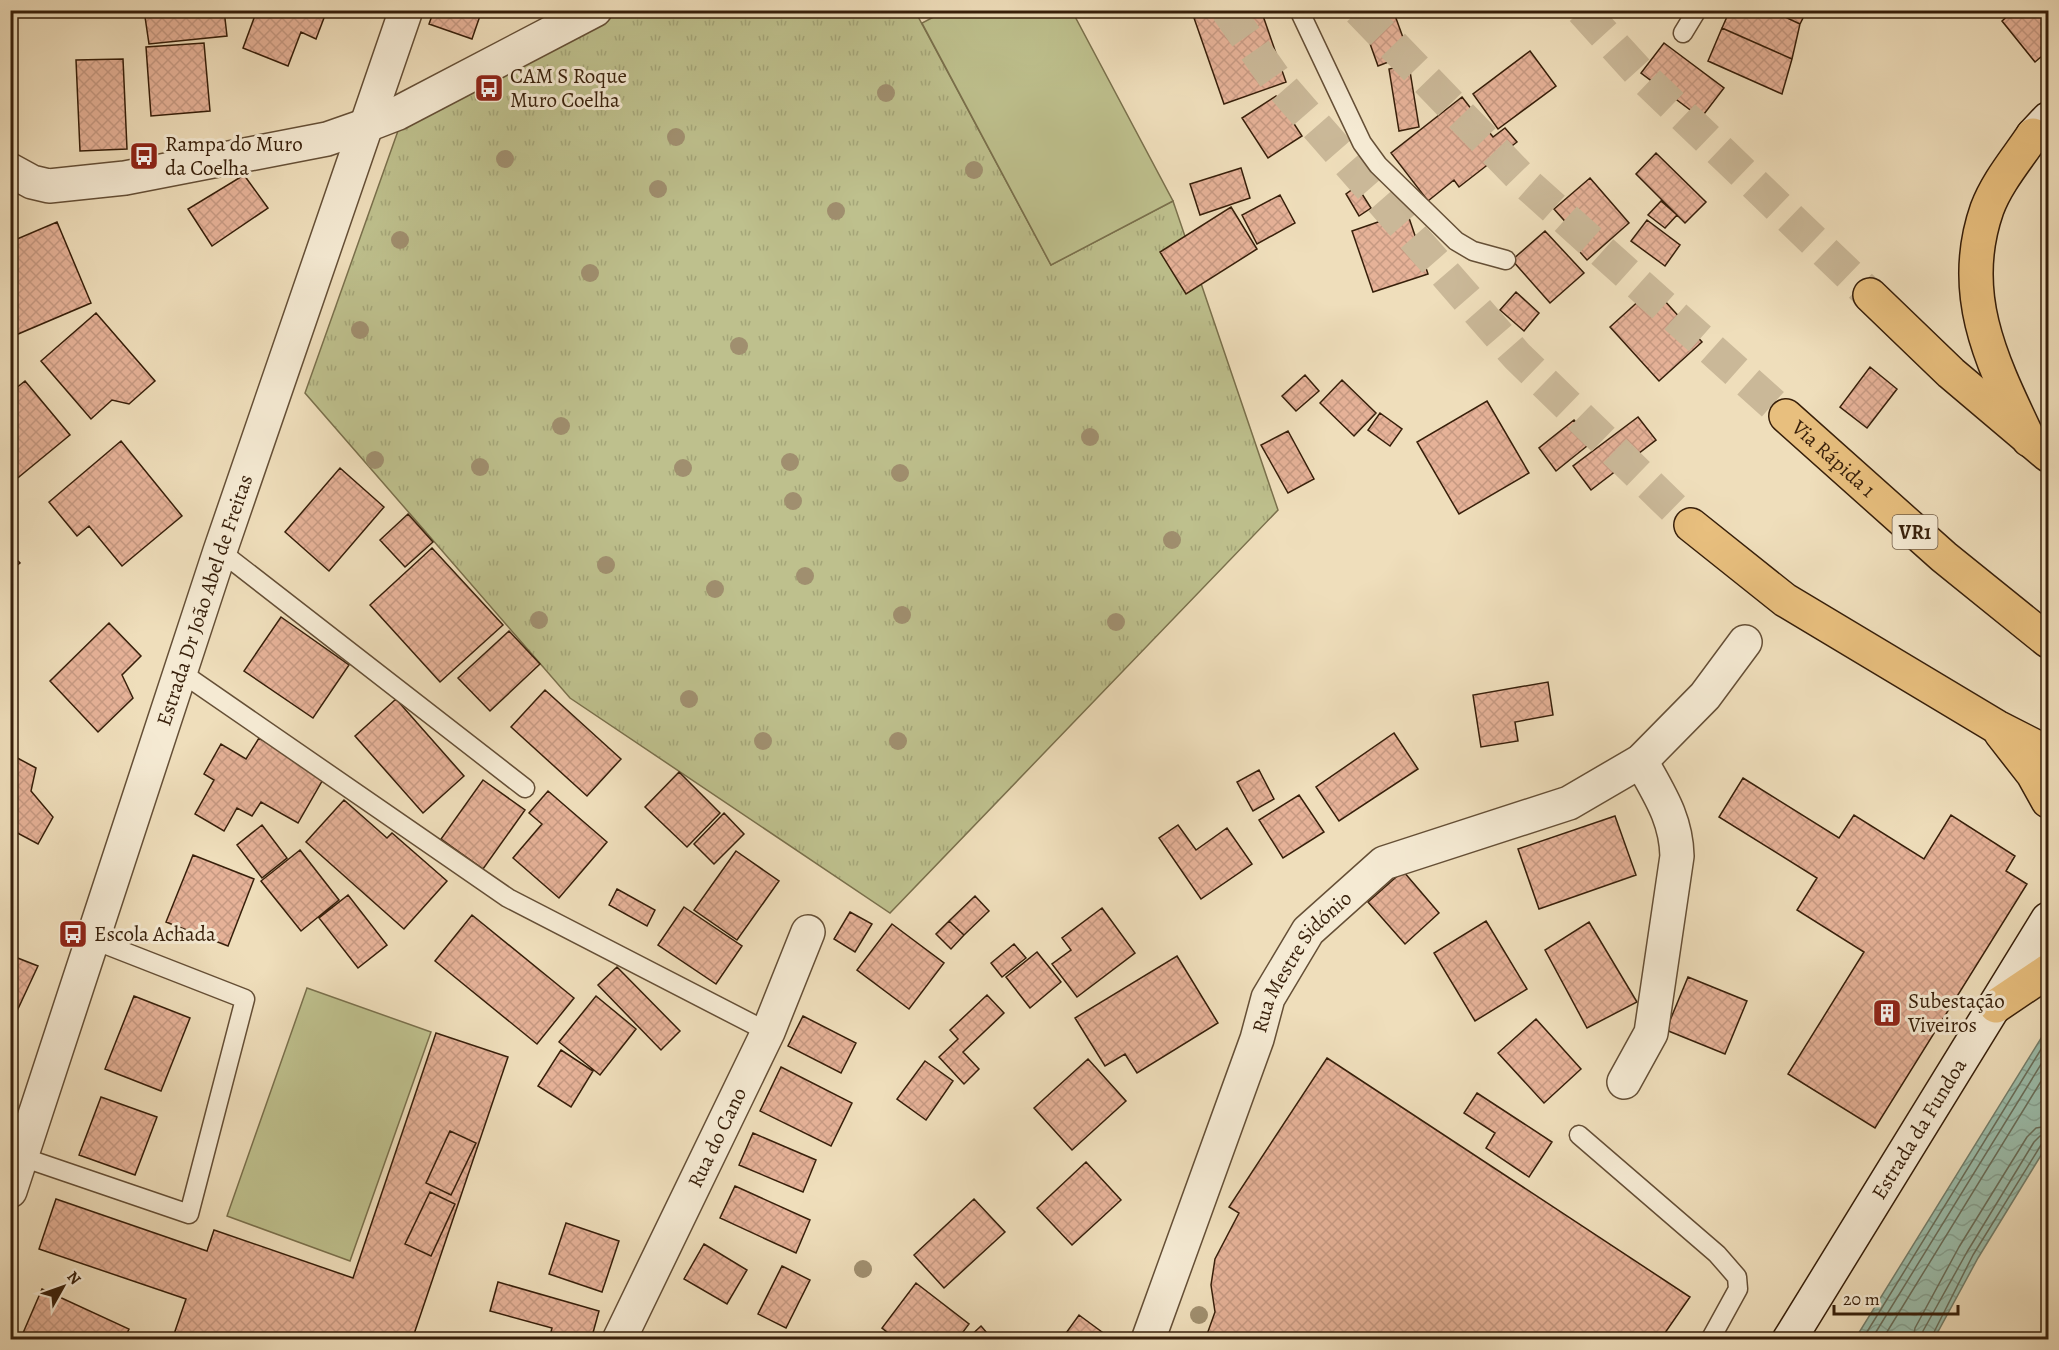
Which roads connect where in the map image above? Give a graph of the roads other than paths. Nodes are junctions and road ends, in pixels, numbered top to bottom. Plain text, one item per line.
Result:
1 (406, 10) edge
2 (595, 10) edge
3 (1299, 10) edge
4 (1697, 10) edge
5 (1683, 33) dead end
6 (367, 125) junction
7 (2041, 127) edge
8 (10, 170) edge
9 (1506, 260) dead end
10 (1870, 296) tunnel mouth
11 (1786, 416) tunnel mouth
12 (2039, 448) edge
13 (1691, 525) tunnel mouth
14 (220, 552) junction
15 (2049, 641) edge
16 (1744, 642) dead end
17 (182, 673) junction
18 (1996, 726) junction
19 (2049, 753) edge
20 (1641, 761) junction
21 (525, 788) dead end
22 (2049, 801) edge
23 (2049, 918) edge
24 (808, 932) dead end
25 (93, 940) junction
26 (2049, 971) edge
27 (1996, 1006) junction
28 (768, 1032) junction
29 (1624, 1082) dead end
30 (1579, 1136) dead end
31 (22, 1157) junction
32 (10, 1191) edge
33 (619, 1340) edge
34 (1148, 1340) edge
35 (1710, 1340) edge
36 (1789, 1340) edge

1 - 6 street, Estrada Dr João Abel de Freitas
2 - 6 street
3 - 9 lane
4 - 5 lane
6 - 8 street
6 - 14 street, Estrada Dr João Abel de Freitas
7 - 12 highway
10 - 12 highway
11 - 15 highway, Via Rápida 1 / VR1
13 - 18 highway
14 - 17 street, Estrada Dr João Abel de Freitas
14 - 21 lane
16 - 20 street, Rua Mestre Sidónio
17 - 25 street, Estrada Dr João Abel de Freitas
17 - 28 lane
18 - 19 highway
18 - 22 highway
20 - 29 street
20 - 34 street, Rua Mestre Sidónio
23 - 27 street, Estrada da Fundoa
24 - 28 street, Rua do Cano
25 - 31 street, Estrada Dr João Abel de Freitas
25 - 31 lane
26 - 27 highway
27 - 36 street, Estrada da Fundoa
28 - 33 street, Rua do Cano
30 - 35 lane
31 - 32 street, Estrada Dr João Abel de Freitas

